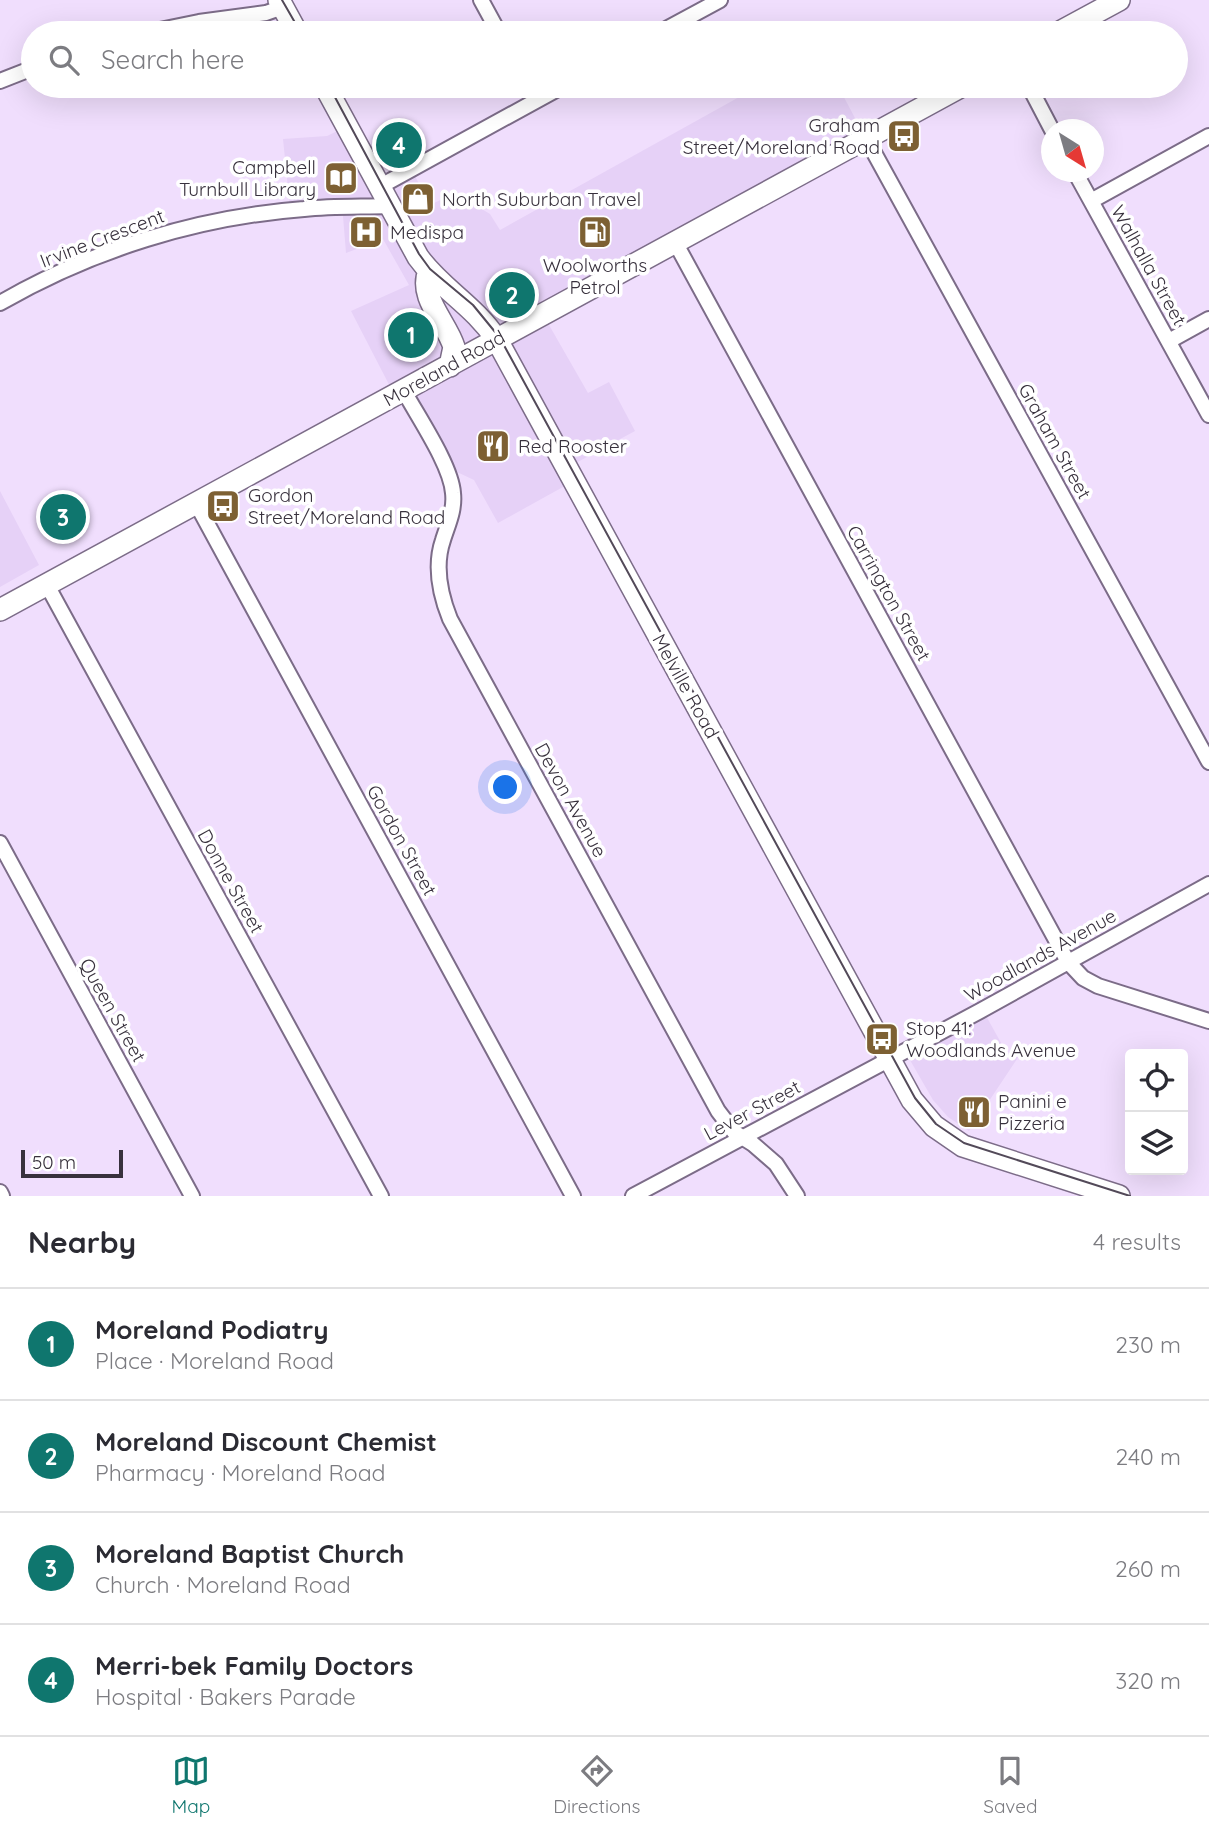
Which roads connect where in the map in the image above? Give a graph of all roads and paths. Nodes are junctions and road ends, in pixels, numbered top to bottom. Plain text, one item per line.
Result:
1 (481, 0) edge
2 (720, 0) edge
3 (1119, 0) edge
4 (281, 4) edge
5 (1096, 5) edge
6 (206, 21) edge
7 (290, 21) edge
8 (492, 21) edge
9 (681, 21) edge
10 (1074, 21) edge
11 (21, 73) edge
12 (0, 81) edge
13 (331, 98) edge
14 (527, 98) edge
15 (940, 98) edge
16 (1035, 98) edge
17 (1046, 119) edge
18 (1209, 136) edge
19 (866, 138) junction
20 (1081, 182) edge
21 (384, 197) junction
22 (1091, 201) junction
23 (675, 242) junction
24 (429, 271) junction
25 (0, 303) edge
26 (1209, 319) edge
27 (497, 340) junction
28 (1169, 341) junction
29 (450, 366) junction
30 (404, 391) junction
31 (1209, 415) edge
32 (196, 503) junction
33 (47, 585) junction
34 (0, 610) edge
35 (1209, 762) edge
36 (0, 843) edge
37 (1209, 884) edge
38 (1068, 962) junction
39 (1209, 1021) edge
40 (889, 1059) junction
41 (742, 1137) junction
42 (1093, 1192) edge
43 (192, 1196) edge
44 (381, 1196) edge
45 (573, 1196) edge
46 (633, 1196) edge
47 (797, 1196) edge
48 (1119, 1196) edge

1 - 8 street
2 - 9 street
3 - 5 main road
4 - 6 street
4 - 7 main road
5 - 10 main road
11 - 12 street
13 - 21 main road, Melville Road
14 - 21 street
15 - 19 main road, Moreland Road
16 - 17 street
18 - 22 street
19 - 23 main road, Moreland Road
19 - 35 street, Graham Street
20 - 22 street, Walhalla Street
21 - 24 main road, Melville Road
21 - 25 street, Irvine Crescent
22 - 28 street, Walhalla Street
23 - 27 main road, Moreland Road
23 - 38 street, Carrington Street
24 - 27 main road, Melville Road
24 - 29 main road
26 - 28 street
27 - 29 main road, Moreland Road
27 - 40 main road, Melville Road
28 - 31 street, Walhalla Street
29 - 30 main road, Moreland Road
30 - 32 main road, Moreland Road
30 - 41 street, Devon Avenue
32 - 33 main road, Moreland Road
32 - 45 street, Gordon Street
33 - 34 main road, Moreland Road
33 - 44 street, Donne Street
36 - 43 street, Queen Street
37 - 38 street, Woodlands Avenue
38 - 39 street
38 - 40 street, Woodlands Avenue
40 - 41 street, Lever Street
40 - 42 main road, Melville Road
41 - 46 street, Lever Street
41 - 47 street, Devon Avenue
42 - 48 main road, Melville Road

